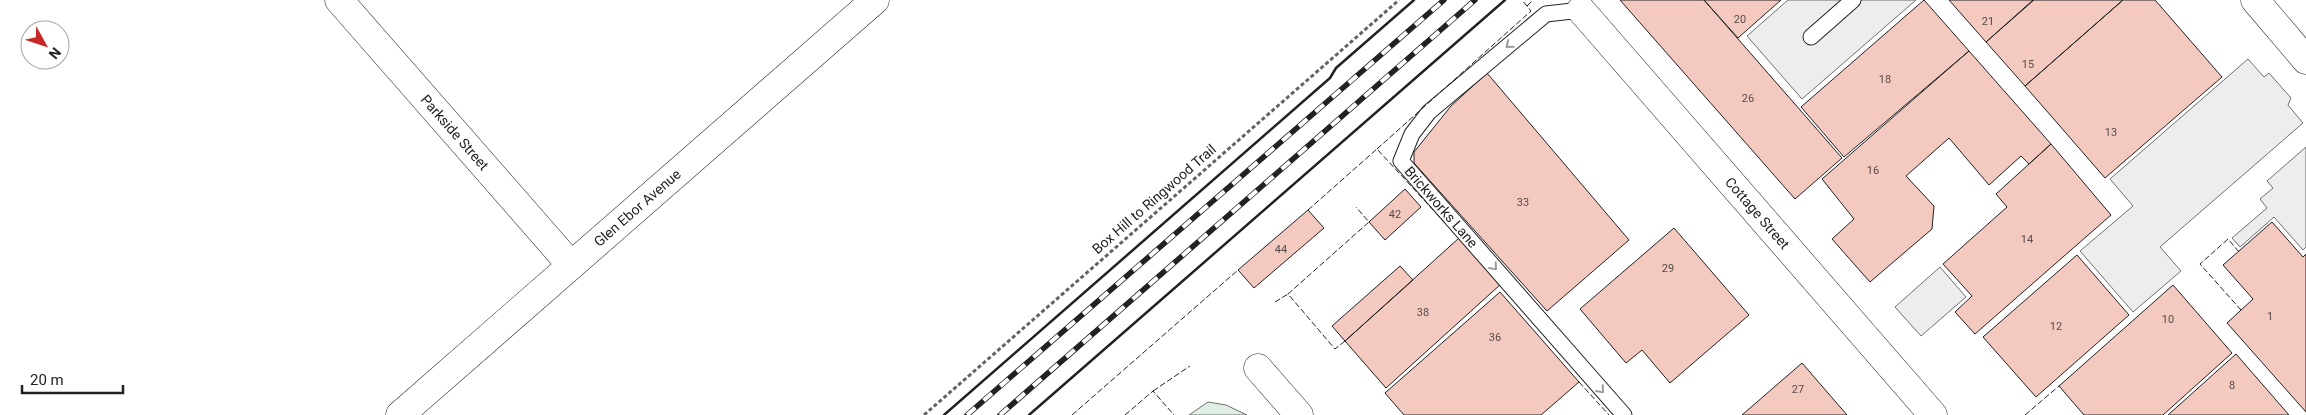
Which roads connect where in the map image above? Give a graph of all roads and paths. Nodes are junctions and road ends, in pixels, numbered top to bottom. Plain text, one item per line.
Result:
1 (339, 0) edge
2 (875, 0) edge
3 (1399, 0) edge
4 (1853, 0) edge
5 (2255, 0) edge
6 (1581, 10) joint
7 (1811, 37) dead end
8 (2306, 60) edge
9 (571, 266) junction
10 (1258, 368) dead end
11 (400, 415) edge
12 (924, 415) edge
13 (1299, 415) edge
14 (1624, 415) edge
15 (1933, 415) edge

1 - 9 street, Parkside Street
2 - 9 street, Glen Ebor Avenue
3 - 12 path, Box Hill to Ringwood Trail
4 - 7 lane
5 - 8 street
6 -> 14 lane, Brickworks Lane
6 - 15 street, Cottage Street
9 - 11 street, Glen Ebor Avenue
10 - 13 street

